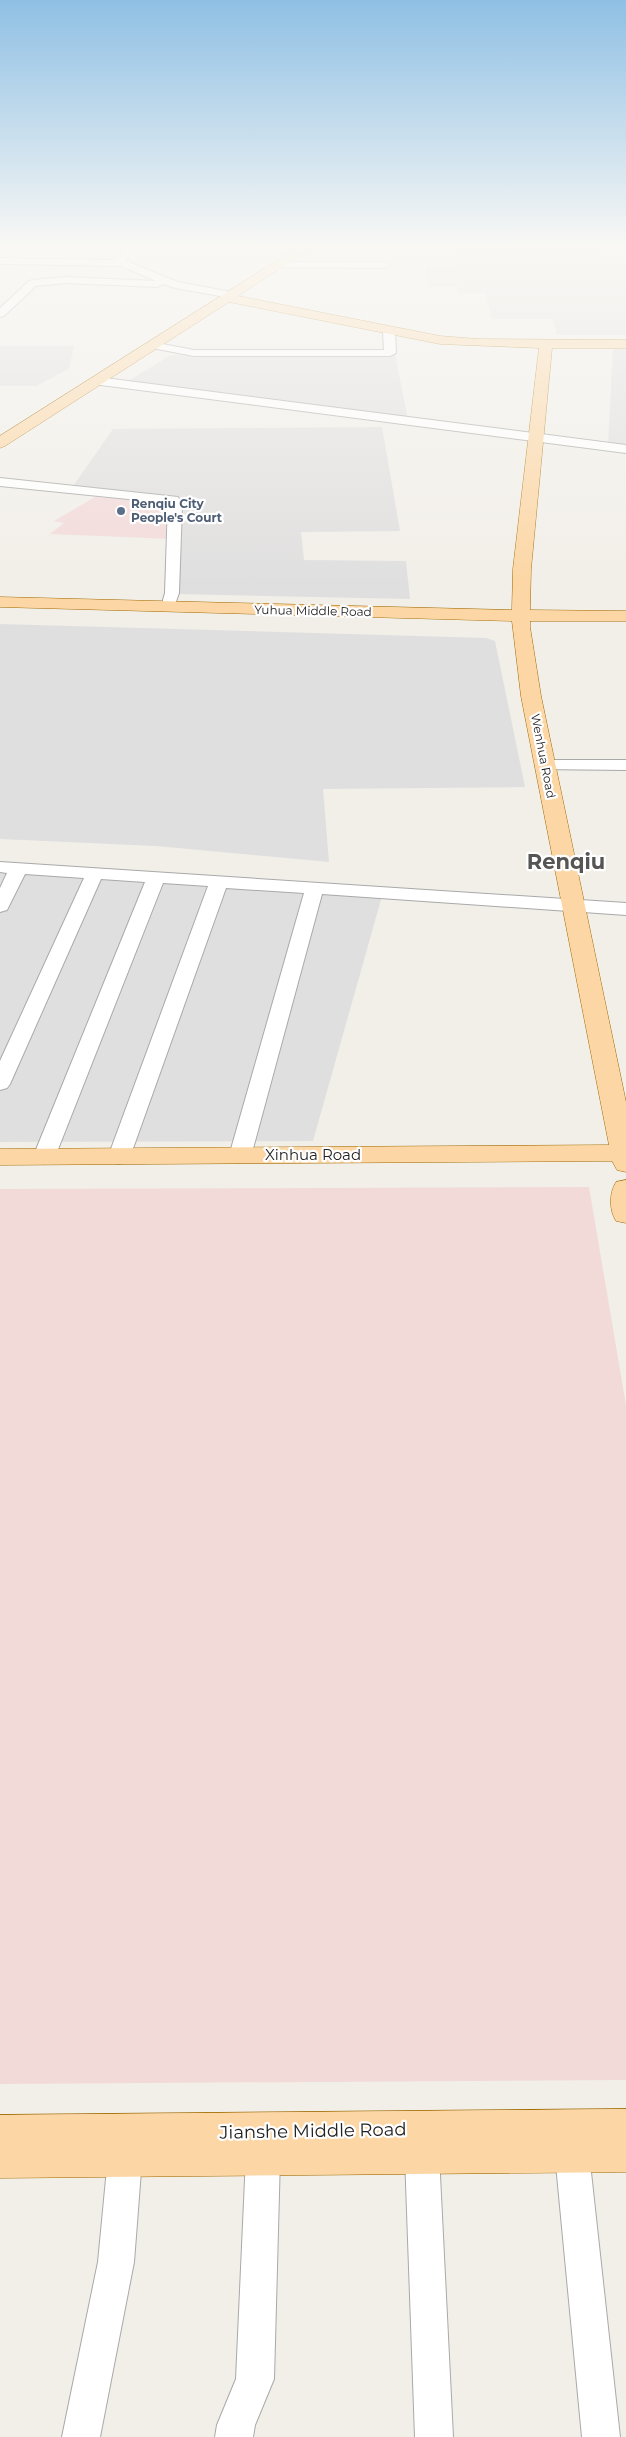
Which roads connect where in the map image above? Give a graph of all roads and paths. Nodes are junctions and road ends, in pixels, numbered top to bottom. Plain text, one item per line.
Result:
1 (133, 358) edge
2 (544, 358) edge
3 (97, 381) junction
4 (535, 438) junction
5 (0, 443) edge
6 (626, 449) edge
7 (0, 482) edge
8 (0, 602) edge
9 (168, 607) junction
10 (0, 609) edge
11 (626, 616) edge
12 (520, 619) junction
13 (626, 622) edge
14 (544, 765) junction
15 (626, 765) edge
16 (0, 867) edge
17 (19, 868) junction
18 (95, 873) junction
19 (156, 877) junction
20 (219, 882) junction
21 (315, 888) junction
22 (572, 905) junction
23 (0, 906) edge
24 (626, 909) edge
25 (0, 1084) edge
26 (119, 1156) junction
27 (240, 1156) junction
28 (0, 1157) edge
29 (44, 1157) junction
30 (625, 1157) edge
31 (626, 1188) edge
32 (626, 1215) edge
33 (626, 2128) edge
34 (0, 2134) edge
35 (626, 2153) edge
36 (572, 2154) junction
37 (422, 2155) junction
38 (264, 2157) junction
39 (125, 2158) junction
40 (0, 2159) edge
41 (81, 2437) edge
42 (234, 2437) edge
43 (434, 2437) edge
44 (601, 2437) edge

1 - 3 main road
2 - 4 main road, Wenhua Road
3 - 4 street
3 - 5 main road
4 - 6 street
4 - 12 main road, Wenhua Road
7 - 9 street
8 - 9 main road, Yuhua Middle Road
9 - 12 main road, Yuhua Middle Road
10 - 12 main road, Yuhua Middle Road
11 - 12 main road, Yuhua Middle Road
12 - 13 main road, Yuhua Middle Road
12 - 14 main road, Wenhua Road
14 - 15 street
14 - 22 main road, Wenhua Road
16 - 17 street
17 - 18 street
17 - 23 street
18 - 19 street
18 - 25 street
19 - 20 street
19 - 29 street
20 - 21 street
20 - 26 street
21 - 22 street
21 - 27 street
22 - 24 street
22 - 30 main road, Wenhua Road
26 - 27 main road, Xinhua Road
26 - 29 main road, Xinhua Road
27 - 30 main road, Xinhua Road
28 - 29 main road, Xinhua Road
31 - 32 main road
33 - 34 main road, Jianshe Middle Road
35 - 36 main road, Jianshe Middle Road
36 - 37 main road, Jianshe Middle Road
36 - 44 street
37 - 38 main road, Jianshe Middle Road
37 - 43 street
38 - 39 main road, Jianshe Middle Road
38 - 42 street
39 - 40 main road, Jianshe Middle Road
39 - 41 street

